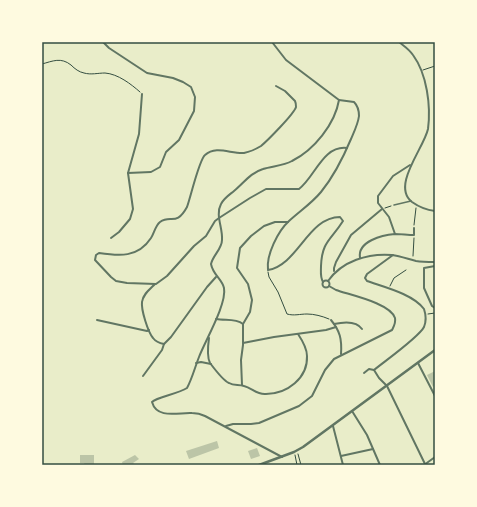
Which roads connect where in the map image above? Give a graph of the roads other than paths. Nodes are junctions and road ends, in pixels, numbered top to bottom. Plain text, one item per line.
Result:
1 (103, 42) edge
2 (272, 42) edge
3 (400, 42) edge
4 (276, 86) dead end
5 (142, 94) road end
6 (339, 100) junction
7 (347, 148) junction
8 (411, 165) junction
9 (128, 173) junction
10 (411, 201) junction
11 (394, 205) road end
12 (382, 209) junction
13 (435, 211) edge
14 (219, 218) junction
15 (288, 222) junction
16 (414, 228) road end
17 (395, 234) junction
18 (111, 238) dead end
19 (393, 255) junction
20 (360, 258) junction
21 (435, 262) edge
22 (435, 266) edge
23 (334, 272) junction
24 (216, 277) junction
25 (328, 281) junction
26 (323, 282) junction
27 (156, 284) junction
28 (329, 286) junction
29 (435, 308) edge
30 (216, 319) junction
31 (98, 320) dead end
32 (331, 320) road end
33 (243, 324) junction
34 (334, 324) junction
35 (336, 327) junction
36 (362, 328) dead end
37 (149, 330) junction
38 (298, 334) junction
39 (209, 337) junction
40 (243, 343) junction
41 (164, 344) junction
42 (435, 350) edge
43 (341, 354) junction
44 (196, 363) junction
45 (418, 363) junction
46 (211, 364) junction
47 (374, 370) junction
48 (364, 373) dead end
49 (142, 376) dead end
50 (242, 385) junction
51 (387, 386) junction
52 (435, 394) edge
53 (352, 411) junction
54 (333, 425) junction
55 (226, 426) junction
56 (373, 449) junction
57 (273, 452) junction
58 (341, 456) junction
59 (435, 456) edge
60 (282, 457) junction
61 (275, 460) junction
62 (259, 465) edge
63 (343, 465) edge
64 (380, 465) edge
65 (424, 465) edge

1 - 9 street
2 - 6 street
3 - 8 street
4 - 27 street
5 - 9 street
6 - 7 street
6 - 14 street
7 - 14 street
7 - 15 street
8 - 10 street
8 - 12 street
9 - 18 street
10 - 11 street
10 - 13 street
12 - 17 street
12 - 23 street
14 - 24 street
14 - 27 street
15 - 26 street
15 - 33 street
16 - 17 street
17 - 20 street
19 - 20 street
19 - 21 street
19 - 47 street
20 - 23 street
22 - 29 street
23 - 25 street
24 - 30 street
24 - 41 street
25 - 26 street
25 - 28 street
26 - 28 street
27 - 37 street
28 - 43 street
30 - 33 street
30 - 39 street
31 - 37 street
32 - 34 street
33 - 40 street
34 - 35 street
34 - 36 street
35 - 38 street
35 - 43 street
37 - 41 street
38 - 40 street
38 - 50 street
39 - 44 street
39 - 46 street
40 - 50 street
41 - 49 street
42 - 45 street
43 - 55 street
44 - 46 street
44 - 55 street
45 - 51 street
45 - 52 street
46 - 50 street
47 - 48 street
47 - 51 street
51 - 53 street
51 - 65 street
53 - 54 street
53 - 56 street
54 - 58 street
54 - 60 street
55 - 57 street
56 - 58 street
56 - 64 street
57 - 60 street
57 - 61 street
58 - 63 street
59 - 65 street
60 - 61 street
61 - 62 street

